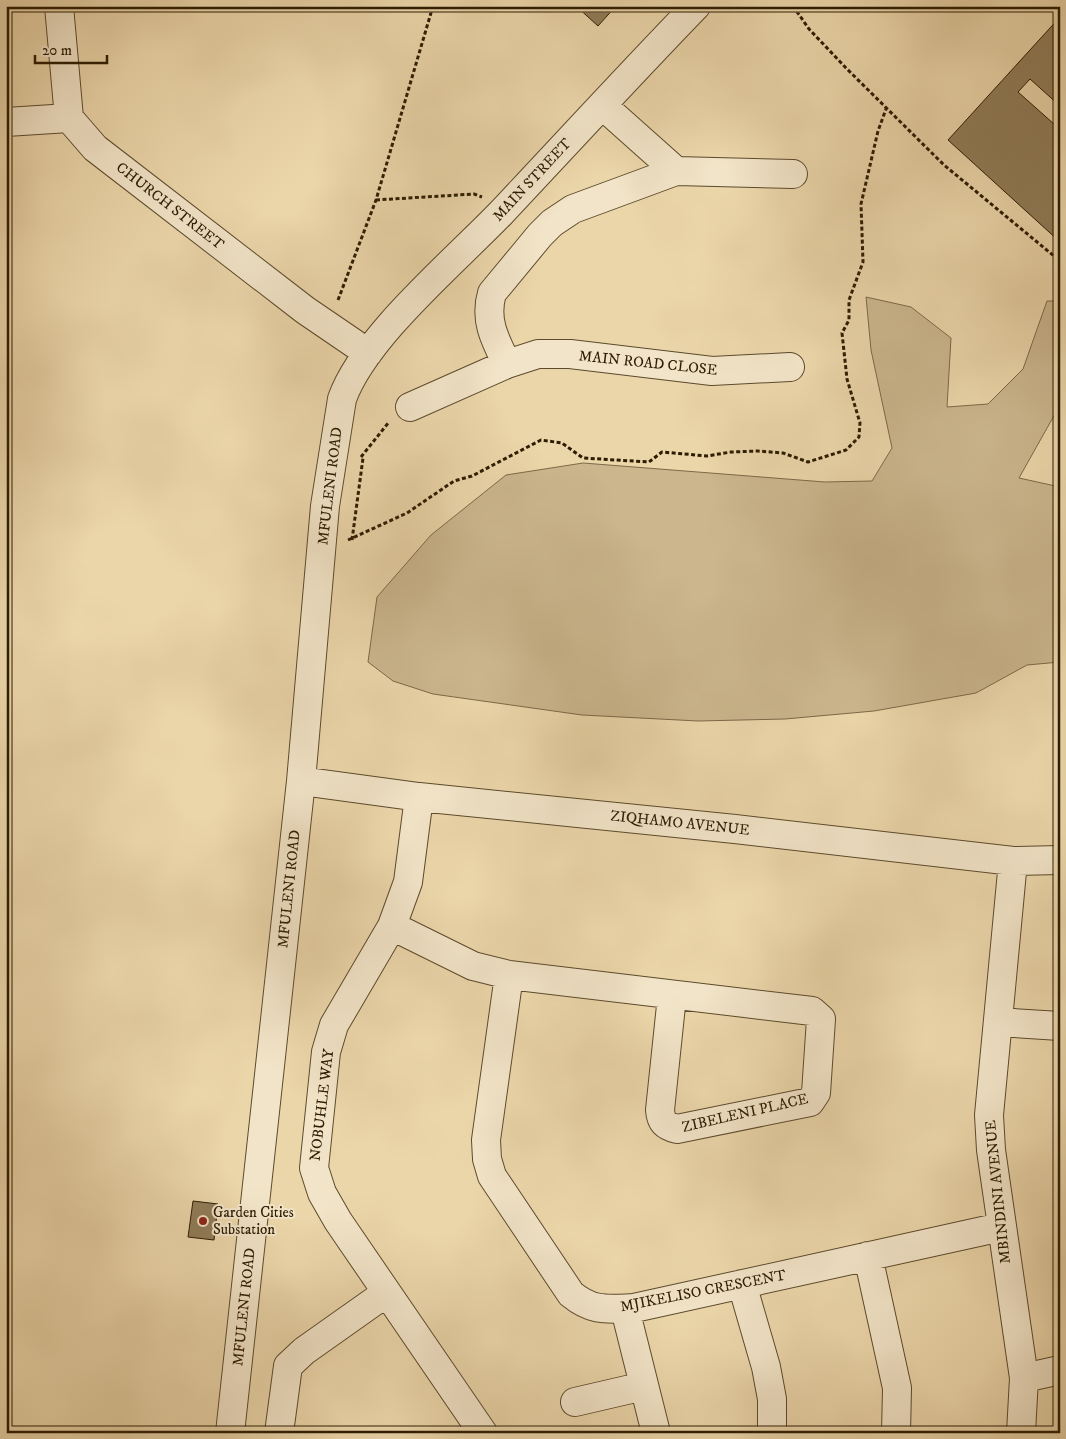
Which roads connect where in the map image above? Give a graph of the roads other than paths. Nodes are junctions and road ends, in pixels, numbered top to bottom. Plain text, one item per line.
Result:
1 (58, 6) edge
2 (696, 6) edge
3 (602, 106) junction
4 (69, 118) junction
5 (6, 122) edge
6 (676, 171) junction
7 (793, 174) dead end
8 (368, 353) junction
9 (507, 364) junction
10 (790, 367) dead end
11 (410, 407) road end
12 (301, 781) junction
13 (419, 797) junction
14 (1060, 860) edge
15 (1013, 861) junction
16 (392, 926) junction
17 (509, 975) junction
18 (672, 996) junction
19 (998, 1022) junction
20 (1060, 1026) edge
21 (1001, 1227) junction
22 (868, 1256) junction
23 (742, 1284) junction
24 (386, 1293) junction
25 (625, 1309) junction
26 (1060, 1370) edge
27 (1024, 1378) junction
28 (644, 1386) junction
29 (575, 1402) dead end
30 (230, 1433) edge
31 (279, 1433) edge
32 (483, 1433) edge
33 (656, 1433) edge
34 (772, 1433) edge
35 (896, 1433) edge
36 (1021, 1433) edge

1 - 4 street
2 - 3 street, MAIN STREET
3 - 6 street
3 - 8 street, MAIN STREET
4 - 5 street
4 - 8 street, CHURCH STREET
6 - 7 street
6 - 9 street
8 - 12 street, MFULENI ROAD
9 - 10 street, MAIN ROAD CLOSE
9 - 11 street, MAIN ROAD CLOSE
12 - 13 street, ZIQHAMO AVENUE
12 - 30 street, MFULENI ROAD
13 - 15 street, ZIQHAMO AVENUE
13 - 16 street, NOBUHLE WAY
14 - 15 street, ZIQHAMO AVENUE
15 - 19 street, MBINDINI AVENUE
16 - 17 street, ZIBELENI PLACE
16 - 24 street, NOBUHLE WAY
17 - 18 street, ZIBELENI PLACE
17 - 25 street, MJIKELISO CRESCENT
18 - 18 street, ZIBELENI PLACE
19 - 20 street
19 - 21 street, MBINDINI AVENUE
21 - 22 street, MJIKELISO CRESCENT
21 - 27 street, MBINDINI AVENUE
22 - 23 street, MJIKELISO CRESCENT
22 - 35 street
23 - 25 street, MJIKELISO CRESCENT
23 - 34 street
24 - 31 street
24 - 32 street, NOBUHLE WAY
25 - 28 street
26 - 27 street
27 - 36 street, MBINDINI AVENUE
28 - 29 street
28 - 33 street

